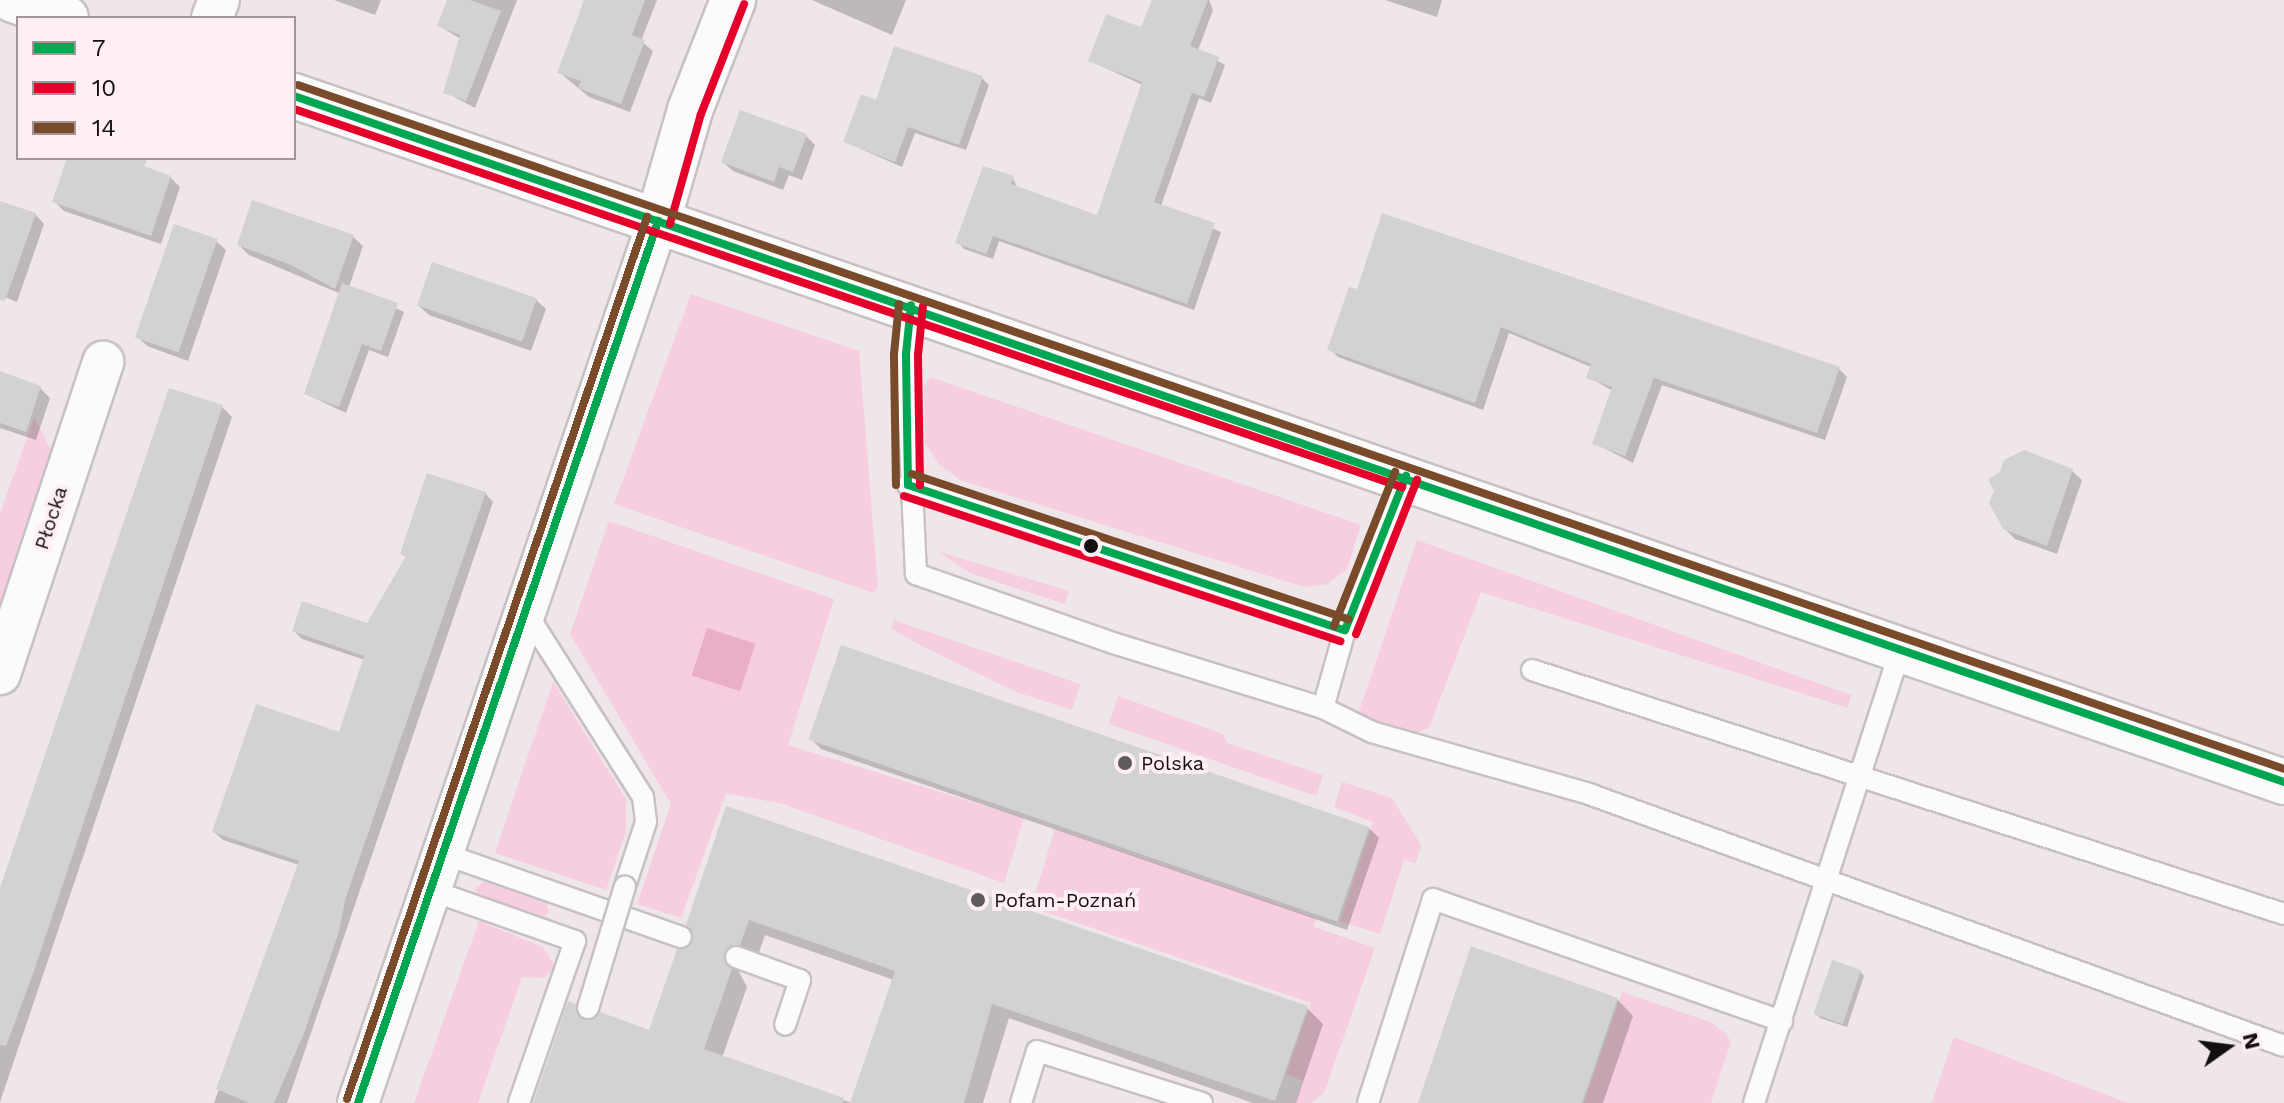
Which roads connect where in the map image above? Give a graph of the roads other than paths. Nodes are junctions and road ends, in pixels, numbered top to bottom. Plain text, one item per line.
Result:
1 (13, 0) edge
2 (733, 0) edge
3 (60, 16) edge
4 (296, 97) edge
5 (658, 221) junction
6 (911, 305) junction
7 (103, 362) dead end
8 (1406, 476) junction
9 (908, 485) junction
10 (525, 611) junction
11 (1345, 630) junction
12 (1901, 648) junction
13 (1532, 670) dead end
14 (0, 674) edge
15 (1323, 708) junction
16 (1862, 777) junction
17 (2284, 782) edge
18 (444, 854) junction
19 (1829, 881) junction
20 (430, 890) junction
21 (2284, 914) edge
22 (681, 937) dead end
23 (736, 957) dead end
24 (588, 1008) dead end
25 (1782, 1021) junction
26 (785, 1025) dead end
27 (2284, 1046) edge
28 (358, 1103) edge
29 (519, 1103) edge
30 (1021, 1103) edge
31 (1202, 1103) edge
32 (1368, 1103) edge
33 (1754, 1103) edge

1 - 3 street
2 - 5 street
4 - 5 street
5 - 6 street
5 - 10 street
6 - 8 street
6 - 9 lane
7 - 14 street, Płocka
8 - 11 lane
8 - 12 street
9 - 11 lane
9 - 15 lane
10 - 18 street
10 - 24 lane, bridge
11 - 15 lane
12 - 16 lane
12 - 17 street
13 - 16 lane
15 - 19 lane
16 - 19 lane
16 - 21 lane
18 - 20 street
18 - 22 lane
19 - 25 lane
19 - 27 lane
20 - 28 street
20 - 29 lane
23 - 26 lane
25 - 32 lane
25 - 33 lane
30 - 31 lane

